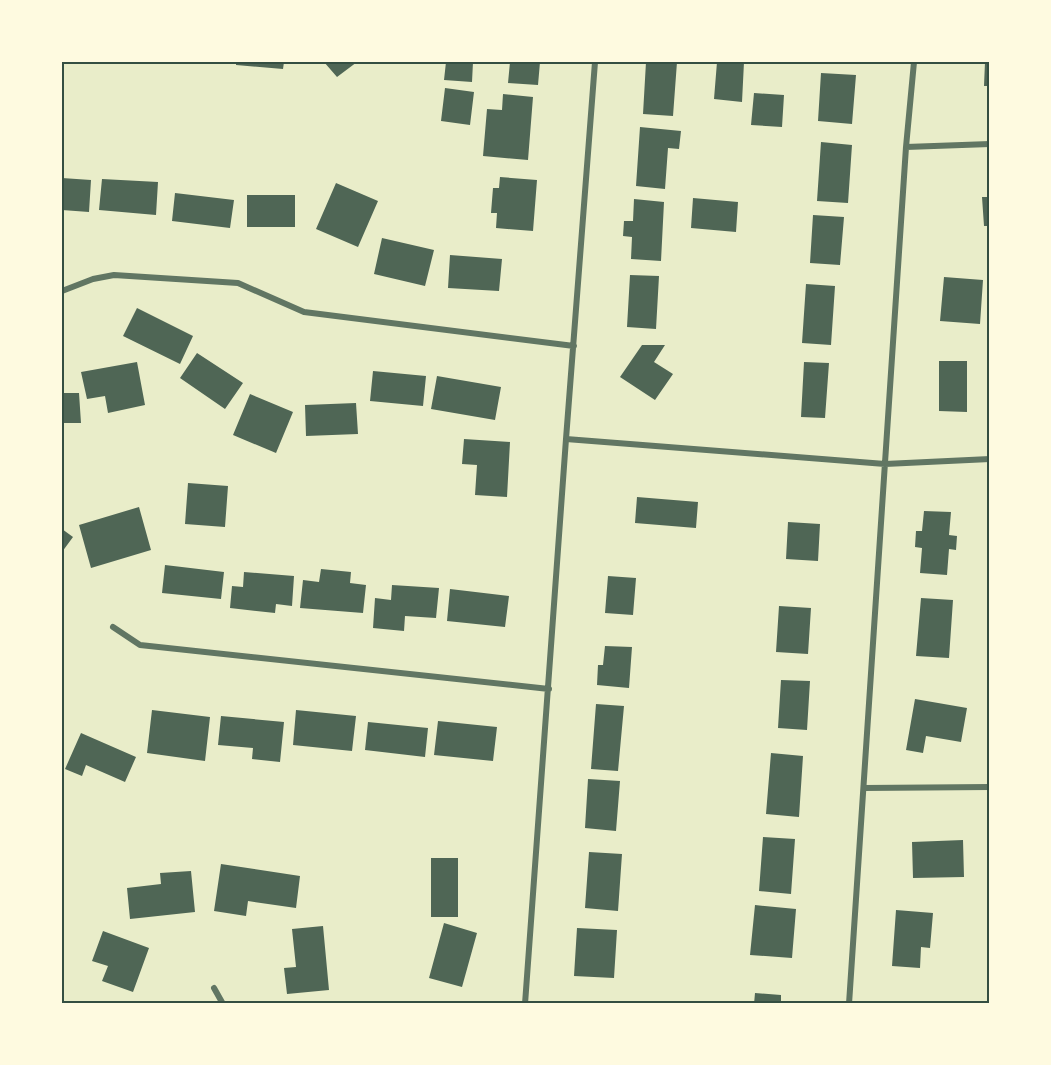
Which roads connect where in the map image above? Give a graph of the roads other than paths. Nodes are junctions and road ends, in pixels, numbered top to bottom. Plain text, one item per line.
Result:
1 (596, 62) edge
2 (914, 62) edge
3 (990, 144) edge
4 (906, 147) junction
5 (62, 291) edge
6 (574, 346) junction
7 (566, 439) junction
8 (990, 459) edge
9 (885, 464) junction
10 (113, 627) dead end
11 (549, 689) junction
12 (990, 787) edge
13 (864, 788) junction
14 (213, 988) dead end
15 (223, 1004) edge
16 (525, 1004) edge
17 (849, 1004) edge

1 - 6 street
2 - 4 street
3 - 4 street
4 - 9 street
5 - 6 street
6 - 7 street
7 - 9 street
7 - 11 street
8 - 9 street
9 - 13 street
10 - 11 street
11 - 16 street
12 - 13 street
13 - 17 street
14 - 15 street

